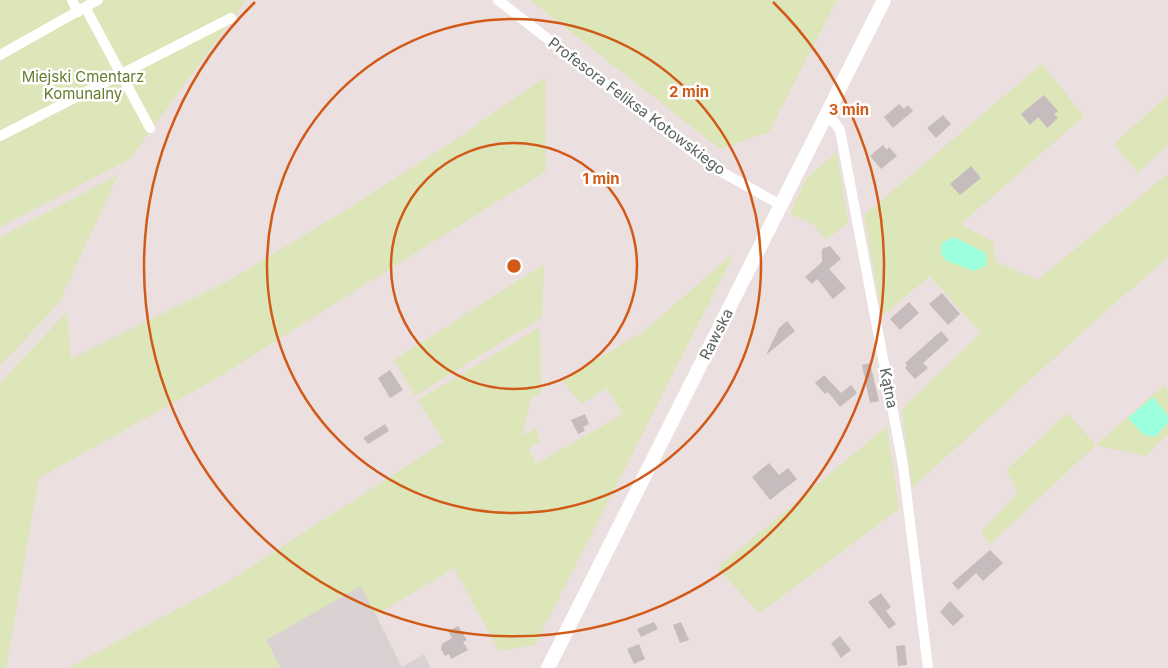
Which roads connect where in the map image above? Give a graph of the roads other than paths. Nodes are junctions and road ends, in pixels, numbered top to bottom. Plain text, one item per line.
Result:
1 (72, 0) edge
2 (498, 0) edge
3 (884, 0) edge
4 (89, 5) edge
5 (231, 18) dead end
6 (0, 56) edge
7 (121, 75) junction
8 (824, 116) junction
9 (150, 128) dead end
10 (0, 136) edge
11 (781, 205) junction
12 (548, 668) edge
13 (928, 668) edge

1 - 4 street
2 - 11 street, Profesora Feliksa Kotowskiego
3 - 8 main road, Rawska
4 - 6 street
4 - 7 street
5 - 7 street
7 - 9 street
7 - 10 street
8 - 11 main road, Rawska
8 - 13 street, Kątna
11 - 12 main road, Rawska

